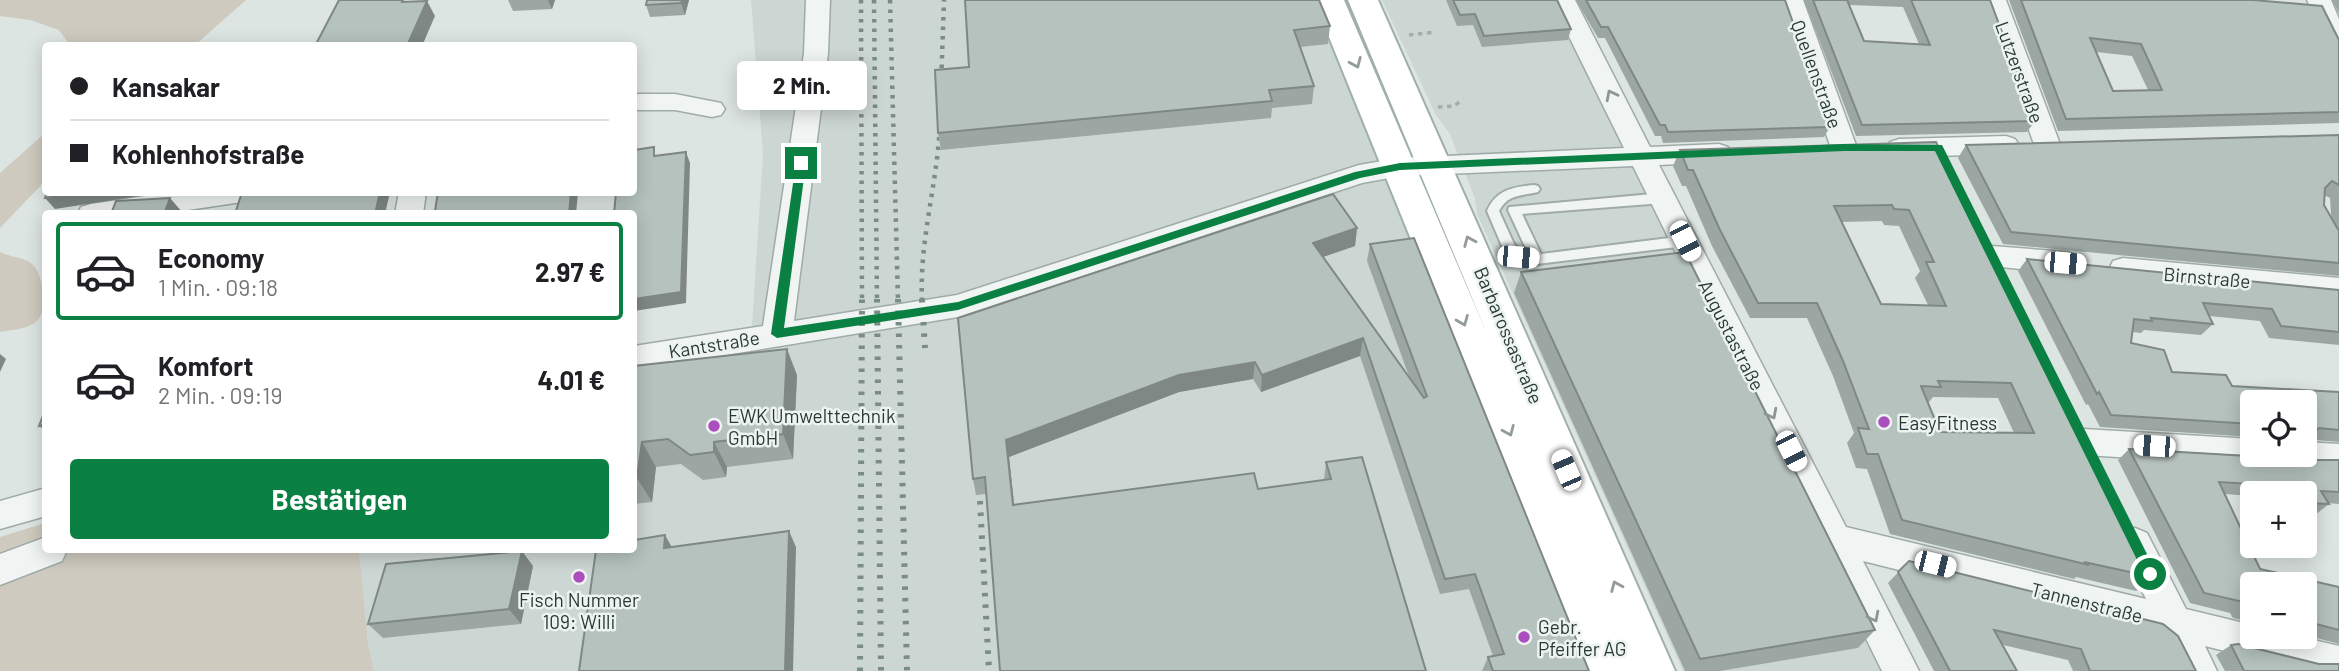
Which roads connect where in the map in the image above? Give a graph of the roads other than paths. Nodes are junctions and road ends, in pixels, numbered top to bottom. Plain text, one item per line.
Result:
1 (818, 0) edge
2 (1329, 0) edge
3 (1363, 0) edge
4 (1563, 0) edge
5 (1791, 0) edge
6 (1994, 0) edge
7 (2313, 6) edge
8 (2339, 46) edge
9 (637, 102) edge
10 (712, 109) dead end
11 (2075, 143) edge
12 (2047, 144) junction
13 (1844, 148) junction
14 (1815, 149) edge
15 (1745, 152) edge
16 (1643, 155) junction
17 (1418, 166) junction
18 (1534, 189) dead end
19 (1663, 198) junction
20 (231, 200) edge
21 (131, 210) edge
22 (1685, 241) junction
23 (1537, 259) junction
24 (2339, 289) edge
25 (2009, 292) edge
26 (777, 334) junction
27 (637, 357) edge
28 (2240, 450) edge
29 (2317, 456) edge
30 (2339, 457) edge
31 (2102, 478) edge
32 (42, 503) edge
33 (2120, 514) edge
34 (0, 515) edge
35 (1835, 539) junction
36 (42, 553) edge
37 (0, 570) edge
38 (2175, 624) junction
39 (2339, 663) edge
40 (1609, 671) edge
41 (1652, 671) edge
42 (1901, 671) edge
43 (2199, 671) edge

1 - 26 street
2 -> 17 main road, Barbarossastraße
3 - 17 main road, Barbarossastraße
16 -> 4 street, Augustastraße
5 - 13 street, Quellenstraße
6 - 12 street, Lutzerstraße
7 - 8 street
9 - 10 street
11 - 12 street
12 - 13 street
13 - 14 street
15 - 16 street, Kantstraße
16 - 17 street, Kantstraße
16 - 19 street, Augustastraße
17 - 26 street, Kantstraße
17 -> 40 main road, Barbarossastraße
41 -> 17 main road, Barbarossastraße
18 - 23 lane
19 - 22 street, Augustastraße
19 - 23 lane
20 - 21 street
22 - 23 lane
22 -> 35 street, Augustastraße
24 - 25 street, Birnstraße
26 - 27 street, Kantstraße
28 - 31 street
29 - 30 street
32 - 34 street
33 - 38 street
35 - 38 street, Tannenstraße
35 -> 42 street, Augustastraße
36 - 37 street
38 - 39 street, Tannenstraße
38 - 43 street

